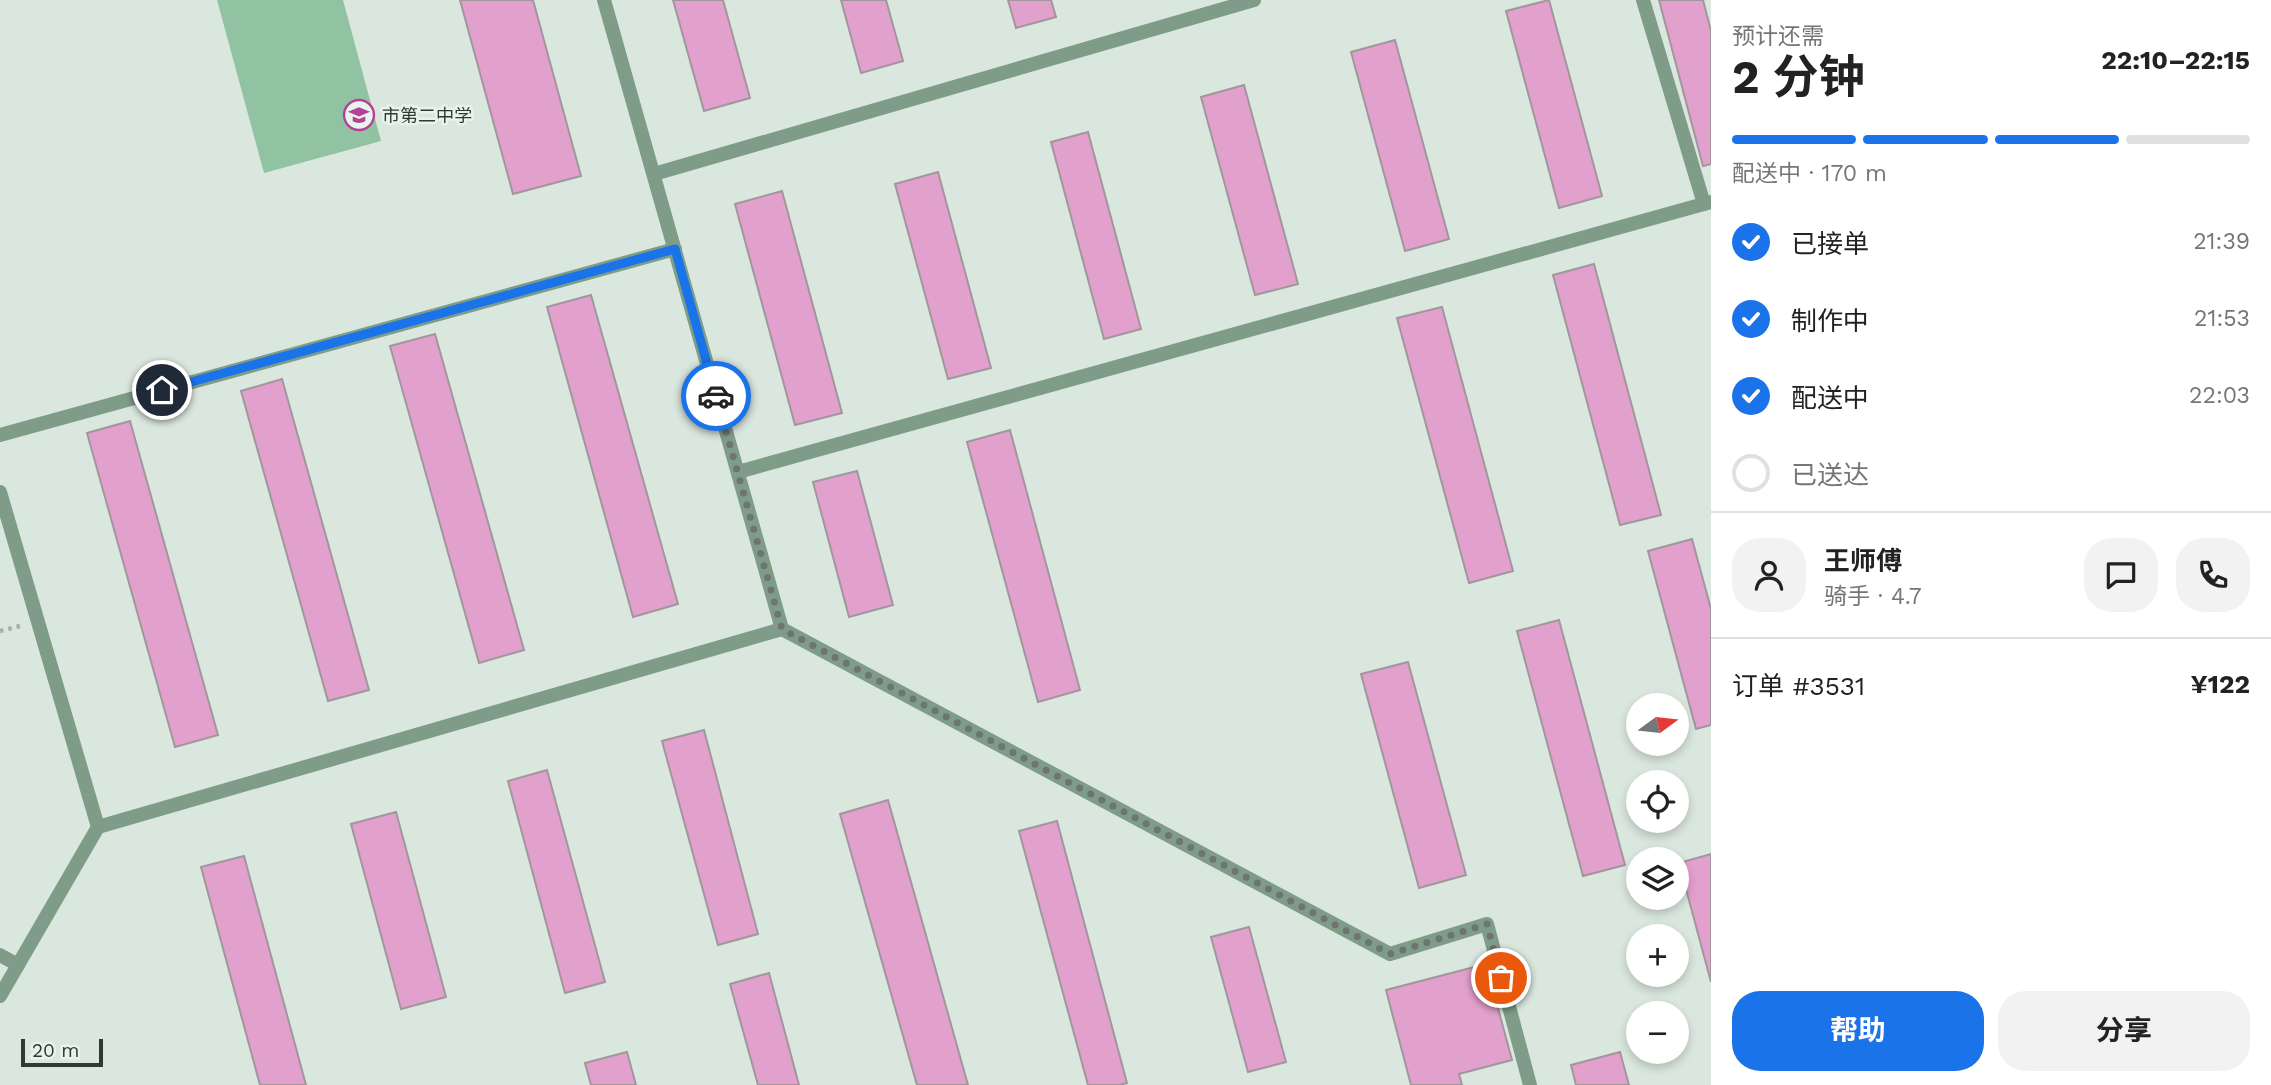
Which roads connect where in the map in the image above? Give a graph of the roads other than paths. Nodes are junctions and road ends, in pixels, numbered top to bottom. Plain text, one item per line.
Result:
1 (604, 0) edge
2 (1254, 0) edge
3 (1643, 0) edge
4 (654, 174) junction
5 (1707, 203) edge
6 (675, 249) junction
7 (0, 435) edge
8 (738, 472) junction
9 (0, 492) edge
10 (782, 629) junction
11 (98, 827) junction
12 (0, 955) edge
13 (18, 965) junction
14 (0, 996) edge
15 (1530, 1085) edge

1 - 4 street
2 - 4 street
3 - 5 street
4 - 6 street
5 - 8 street
6 - 7 street
6 - 8 street
8 - 10 street
9 - 11 street
10 - 11 street
10 - 15 street
11 - 13 street
12 - 13 street
13 - 14 street

